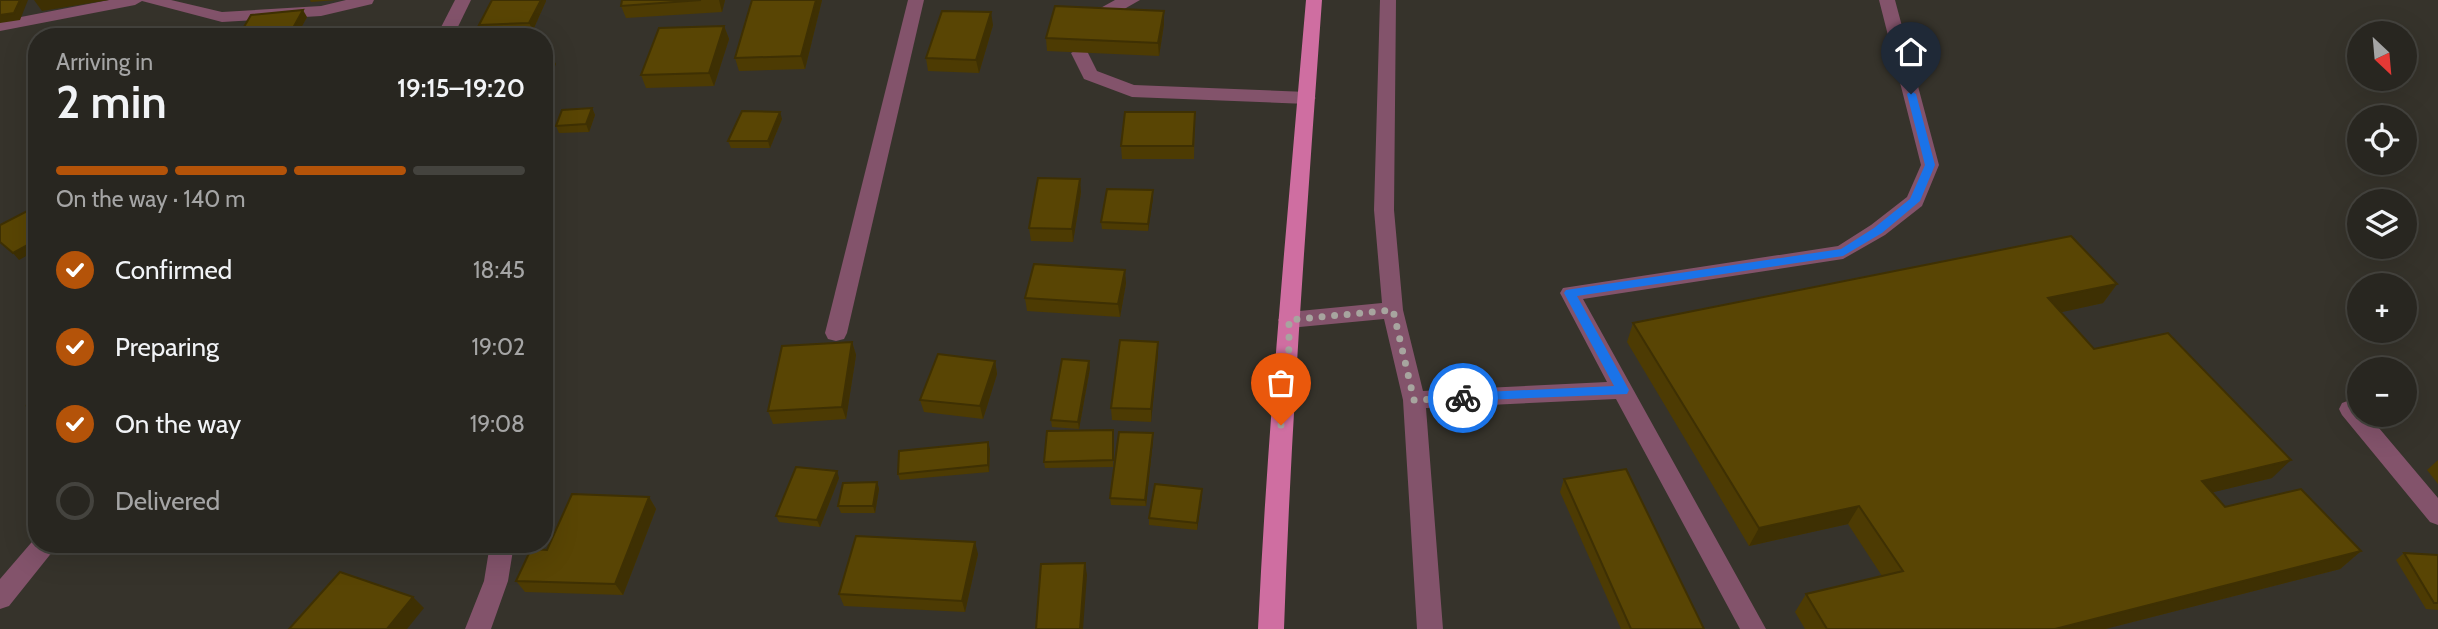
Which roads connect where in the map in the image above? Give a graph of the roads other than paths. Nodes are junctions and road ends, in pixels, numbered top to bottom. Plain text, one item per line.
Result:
1 (135, 0) edge
2 (150, 0) edge
3 (366, 0) edge
4 (463, 0) edge
5 (916, 0) edge
6 (1132, 0) edge
7 (1314, 0) edge
8 (1388, 0) edge
9 (1887, 0) edge
10 (1093, 20) edge
11 (0, 26) edge
12 (449, 28) edge
13 (1080, 53) edge
14 (1307, 98) junction
15 (1393, 310) junction
16 (1289, 320) junction
17 (836, 332) dead end
18 (1623, 390) junction
19 (1414, 400) junction
20 (2365, 427) edge
21 (2438, 514) edge
22 (37, 553) edge
23 (500, 553) edge
24 (0, 598) edge
25 (478, 629) edge
26 (1271, 629) edge
27 (1430, 629) edge
28 (1753, 629) edge

1 - 11 street
2 - 3 street
4 - 12 street
5 - 17 street
6 - 10 street
7 - 14 main road
8 - 15 street
9 - 18 street
13 - 14 street
14 - 16 main road
15 - 16 street
15 - 19 street
16 - 26 main road
18 - 19 street
18 - 28 street
19 - 27 street
20 - 21 street
22 - 24 street
23 - 25 street

